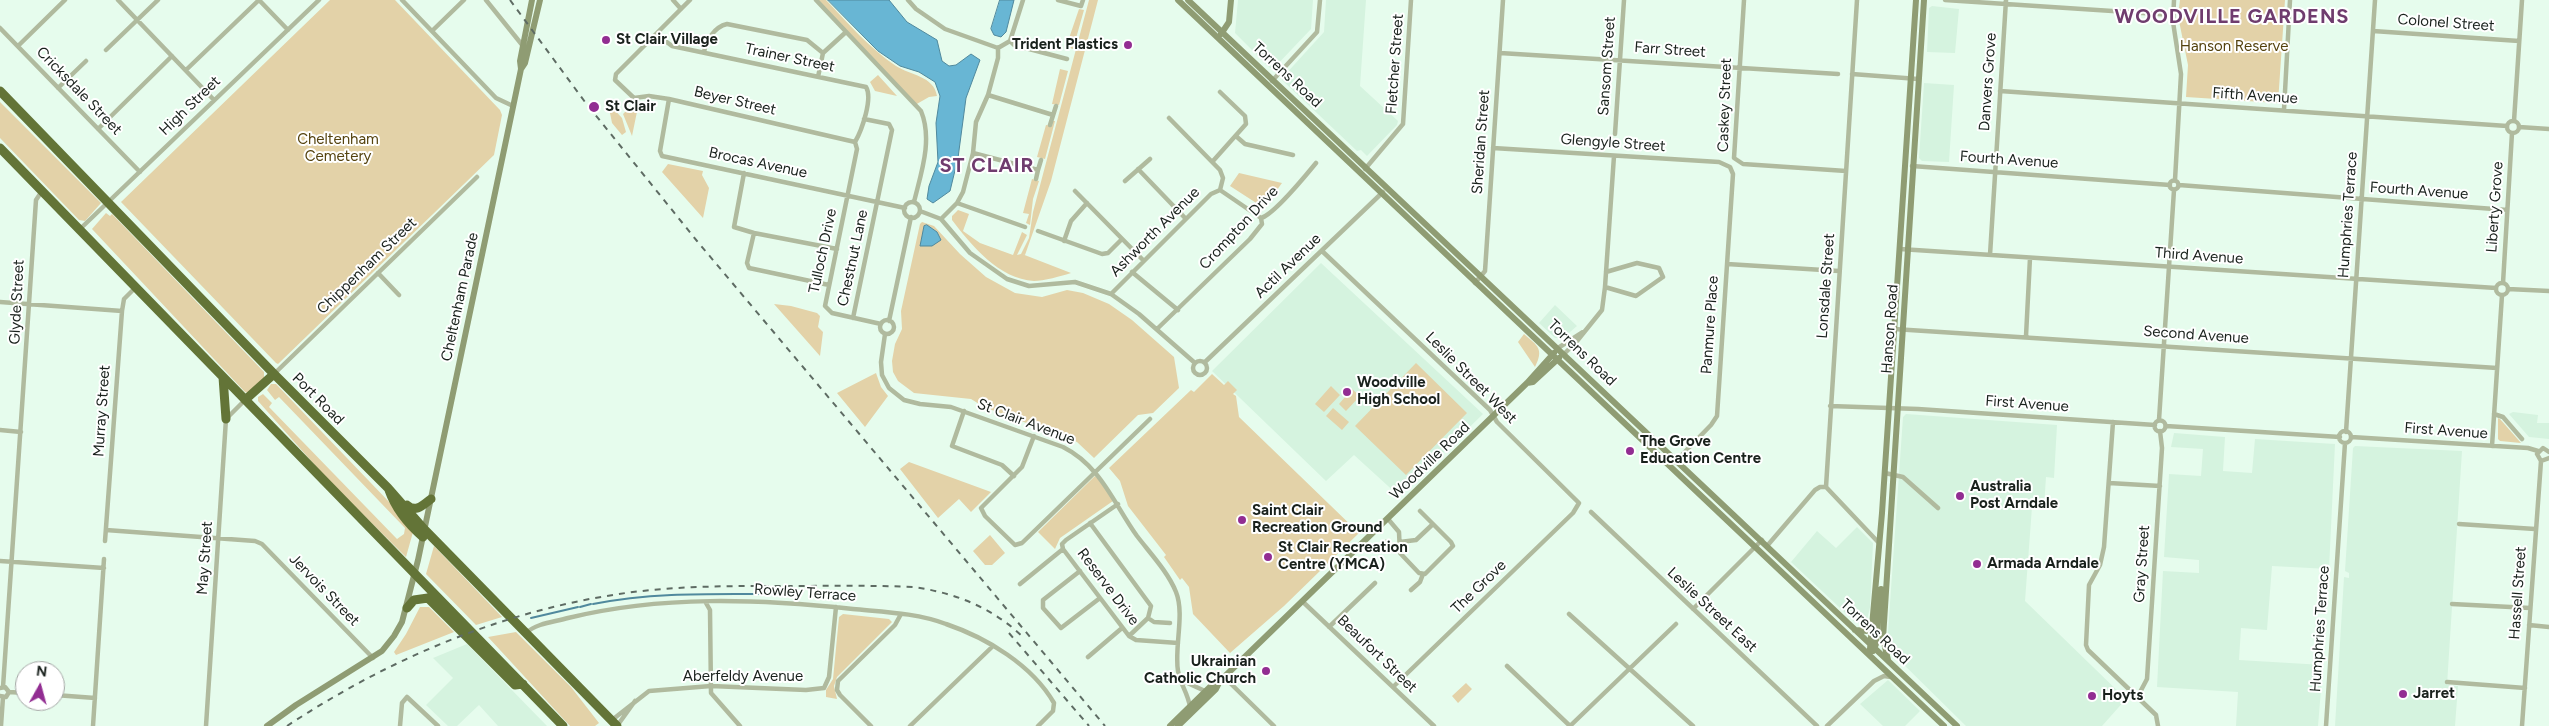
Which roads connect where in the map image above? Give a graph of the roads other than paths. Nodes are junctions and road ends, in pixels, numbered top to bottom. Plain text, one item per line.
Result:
1 (65, 0) edge
2 (118, 0) edge
3 (158, 0) edge
4 (259, 0) edge
5 (319, 0) edge
6 (402, 0) edge
7 (464, 0) edge
8 (486, 0) edge
9 (532, 0) edge
10 (540, 0) edge
11 (673, 0) edge
12 (690, 0) edge
13 (816, 0) edge
14 (908, 0) edge
15 (1023, 0) edge
16 (1058, 0) edge
17 (1082, 0) edge
18 (1178, 0) edge
19 (1231, 0) edge
20 (1320, 0) edge
21 (1411, 0) edge
22 (1503, 0) edge
23 (1624, 0) edge
24 (1744, 0) edge
25 (1857, 0) edge
26 (1916, 0) edge
27 (1924, 0) edge
28 (1945, 0) edge
29 (2174, 0) edge
30 (2290, 0) edge
31 (2375, 0) edge
32 (2522, 0) edge
33 (2006, 2) edge
34 (1187, 3) edge
35 (682, 9) junction
36 (2173, 16) junction
37 (138, 20) junction
38 (0, 28) edge
39 (288, 30) junction
40 (432, 31) junction
41 (2373, 31) junction
42 (846, 32) junction
43 (1223, 32) junction
44 (656, 34) junction
45 (1216, 38) junction
46 (1010, 41) junction
47 (2519, 41) junction
48 (18, 46) junction
49 (523, 46) junction
50 (998, 48) junction
51 (106, 50) dead end
52 (704, 52) junction
53 (823, 53) junction
54 (1500, 53) junction
55 (172, 56) junction
56 (1066, 59) dead end
57 (1620, 60) junction
58 (86, 61) dead end
59 (1739, 68) junction
60 (186, 70) junction
61 (521, 70) junction
62 (1838, 74) dead end
63 (1852, 74) junction
64 (818, 77) junction
65 (1911, 78) junction
66 (1274, 79) junction
67 (1918, 79) junction
68 (1268, 86) junction
69 (58, 88) junction
70 (0, 91) edge
71 (2000, 91) junction
72 (1220, 92) dead end
73 (988, 95) junction
74 (669, 99) junction
75 (214, 100) junction
76 (2180, 103) junction
77 (513, 106) junction
78 (1056, 106) dead end
79 (2284, 110) junction
80 (1308, 111) junction
81 (1053, 115) junction
82 (2367, 116) junction
83 (1169, 118) dead end
84 (864, 119) junction
85 (1303, 120) junction
86 (2514, 121) junction
87 (1050, 125) dead end
88 (2507, 126) junction
89 (2519, 127) junction
90 (98, 128) junction
91 (2549, 129) edge
92 (2512, 133) junction
93 (1615, 134) dead end
94 (1237, 137) junction
95 (856, 142) junction
96 (0, 148) edge
97 (1493, 148) junction
98 (973, 153) junction
99 (1293, 155) dead end
100 (1614, 156) junction
101 (1150, 159) dead end
102 (1041, 160) dead end
103 (1213, 162) junction
104 (1316, 163) dead end
105 (1906, 165) junction
106 (1914, 166) junction
107 (1366, 167) junction
108 (1730, 167) joint
109 (1138, 169) junction
110 (1038, 170) junction
111 (1846, 171) junction
112 (140, 172) junction
113 (1995, 172) junction
114 (744, 173) junction
115 (1360, 174) junction
116 (477, 177) dead end
117 (1036, 179) dead end
118 (2175, 180) junction
119 (1125, 181) dead end
120 (2170, 185) junction
121 (2179, 185) junction
122 (1388, 187) junction
123 (1075, 190) dead end
124 (1220, 190) junction
125 (2174, 190) junction
126 (42, 191) junction
127 (1381, 194) junction
128 (848, 196) junction
129 (2362, 199) junction
130 (109, 202) junction
131 (878, 202) junction
132 (914, 202) junction
133 (957, 203) junction
134 (1087, 203) junction
135 (905, 208) junction
136 (2507, 210) junction
137 (920, 211) junction
138 (911, 217) junction
139 (1261, 218) junction
140 (941, 219) junction
141 (1186, 219) junction
142 (1025, 227) dead end
143 (79, 230) junction
144 (1038, 231) dead end
145 (754, 233) junction
146 (1122, 239) junction
147 (1064, 241) junction
148 (1900, 249) junction
149 (837, 250) junction
150 (1322, 250) junction
151 (1907, 250) junction
152 (1990, 255) junction
153 (2030, 258) junction
154 (1143, 260) junction
155 (1727, 264) junction
156 (2169, 267) junction
157 (1839, 271) junction
158 (1132, 272) junction
159 (1606, 272) junction
160 (378, 273) junction
161 (1481, 276) junction
162 (2357, 279) junction
163 (1475, 283) junction
164 (2503, 283) junction
165 (829, 285) junction
166 (1605, 286) junction
167 (136, 287) junction
168 (2496, 288) junction
169 (2508, 290) junction
170 (2549, 291) edge
171 (1110, 294) junction
172 (400, 295) dead end
173 (2502, 295) junction
174 (0, 302) edge
175 (29, 304) junction
176 (1178, 310) junction
177 (122, 311) junction
178 (853, 318) junction
179 (888, 321) junction
180 (881, 324) junction
181 (1157, 329) junction
182 (1894, 329) junction
183 (1902, 329) junction
184 (1584, 331) junction
185 (885, 334) junction
186 (2026, 336) junction
187 (1542, 345) junction
188 (2164, 346) junction
189 (1558, 348) junction
190 (1552, 354) junction
191 (1564, 354) junction
192 (2352, 358) junction
193 (1557, 360) junction
194 (1205, 362) junction
195 (1195, 363) junction
196 (1541, 366) junction
197 (2497, 368) junction
198 (274, 374) junction
199 (223, 377) junction
200 (1527, 384) junction
201 (246, 400) junction
202 (1830, 406) junction
203 (1897, 408) junction
204 (1889, 409) junction
205 (964, 411) junction
206 (2494, 414) junction
207 (1493, 417) junction
208 (226, 419) junction
209 (1150, 419) dead end
210 (2159, 420) junction
211 (2113, 422) junction
212 (2155, 424) junction
213 (2166, 426) junction
214 (0, 430) edge
215 (2160, 431) junction
216 (21, 432) junction
217 (2346, 432) junction
218 (1034, 436) junction
219 (2340, 437) junction
220 (2351, 437) junction
221 (2522, 439) dead end
222 (2345, 443) junction
223 (2492, 446) junction
224 (2538, 451) junction
225 (2549, 451) edge
226 (2549, 458) edge
227 (1676, 460) junction
228 (2541, 461) junction
229 (1670, 467) junction
230 (1095, 472) junction
231 (1885, 473) junction
232 (1892, 474) junction
233 (1014, 476) junction
234 (2109, 483) junction
235 (2160, 486) junction
236 (1826, 487) junction
237 (388, 488) junction
238 (431, 499) junction
239 (400, 500) junction
240 (1579, 503) joint
241 (1118, 504) junction
242 (1938, 508) dead end
243 (1420, 511) dead end
244 (1591, 512) dead end
245 (1388, 519) junction
246 (1090, 523) junction
247 (1433, 524) junction
248 (2459, 524) dead end
249 (2535, 528) junction
250 (1881, 529) junction
251 (106, 530) junction
252 (1870, 532) junction
253 (424, 533) junction
254 (219, 538) junction
255 (105, 541) dead end
256 (1386, 542) dead end
257 (1400, 542) junction
258 (1764, 543) junction
259 (1879, 543) junction
260 (1888, 543) junction
261 (1756, 547) junction
262 (1063, 549) junction
263 (1400, 549) junction
264 (1879, 554) junction
265 (104, 560) dead end
266 (0, 561) edge
267 (13, 562) junction
268 (104, 568) junction
269 (1080, 571) junction
270 (416, 573) junction
271 (1423, 574) junction
272 (1375, 583) dead end
273 (1886, 583) junction
274 (1020, 584) dead end
275 (1411, 590) dead end
276 (1100, 598) junction
277 (1302, 601) junction
278 (706, 603) junction
279 (2452, 604) dead end
280 (836, 607) junction
281 (407, 608) junction
282 (1692, 608) junction
283 (2530, 608) junction
284 (901, 614) junction
285 (1569, 614) dead end
286 (1148, 618) junction
287 (1170, 623) dead end
288 (1874, 623) junction
289 (1676, 624) dead end
290 (2529, 625) junction
291 (1330, 627) junction
292 (2549, 627) edge
293 (1122, 628) junction
294 (1853, 630) junction
295 (526, 634) junction
296 (1129, 636) junction
297 (1178, 643) junction
298 (993, 646) junction
299 (1873, 648) junction
300 (1869, 655) junction
301 (1088, 657) dead end
302 (373, 658) junction
303 (1891, 665) junction
304 (1507, 666) dead end
305 (1630, 669) junction
306 (1891, 677) junction
307 (1222, 679) junction
308 (1181, 680) junction
309 (2446, 682) dead end
310 (523, 684) junction
311 (711, 686) junction
312 (2, 687) edge
313 (1393, 687) junction
314 (2524, 688) junction
315 (1205, 691) junction
316 (9, 692) junction
317 (15, 692) edge
318 (65, 696) edge
319 (2138, 696) junction
320 (1, 697) edge
321 (95, 698) junction
322 (1190, 707) junction
323 (1187, 723) edge
324 (613, 725) edge
325 (1, 726) edge
326 (93, 726) edge
327 (206, 726) edge
328 (267, 726) edge
329 (400, 726) edge
330 (438, 726) edge
331 (563, 726) edge
332 (740, 726) edge
333 (871, 726) edge
334 (910, 726) edge
335 (1038, 726) edge
336 (1170, 726) edge
337 (1178, 726) edge
338 (1274, 726) edge
339 (1434, 726) edge
340 (1570, 726) edge
341 (1693, 726) edge
342 (1817, 726) edge
343 (1827, 726) edge
344 (1944, 726) edge
345 (1956, 726) edge
346 (2158, 726) edge
347 (2326, 726) edge
348 (2522, 726) edge

1 - 48 street
2 - 37 street
3 - 37 street
4 - 39 street
4 - 60 street
5 - 39 street, High Street
6 - 40 street
7 - 40 street
8 - 49 street
9 - 49 main road, Cheltenham Parade
10 - 61 main road, Cheltenham Parade
11 - 35 street
12 - 35 street
13 - 42 street
14 - 50 street
15 - 46 street
16 - 17 street
18 - 34 main road, Torrens Road
19 - 43 main road
20 - 66 street
21 - 107 street, Fletcher Street
22 - 54 street, Sheridan Street
23 - 57 street, Sansom Street
24 - 59 street, Caskey Street
25 - 63 street, Lonsdale Street
26 - 65 main road, Hanson Road
27 - 67 main road, Hanson Road
28 - 33 street
29 - 36 street
30 - 79 street
31 - 41 street, Humphries Terrace
32 - 47 street
33 - 36 street
33 - 71 street, Danvers Grove
34 - 43 main road, Torrens Road
34 - 45 main road, Torrens Road
35 - 44 street
36 - 76 street
37 - 51 street
37 - 55 street
38 - 48 street, Cricksdale Street
39 - 75 street, High Street
40 - 77 street
41 - 47 street, Colonel Street
41 - 82 street, Humphries Terrace
42 - 53 street
42 - 132 street
43 - 45 main road
43 - 66 main road, Torrens Road
44 - 52 street, Trainer Street
44 - 74 street, Beyer Street
45 - 68 main road, Torrens Road
46 - 50 street
46 - 56 street
47 - 86 street
48 - 69 street, Cricksdale Street
49 - 61 main road, Cheltenham Parade
50 - 73 street
52 - 53 street
52 - 64 street, Trainer Street
53 - 64 street
54 - 57 street, Farr Street
54 - 97 street, Sheridan Street
55 - 60 street
55 - 90 street
57 - 59 street, Farr Street
57 - 93 street, Sansom Street
58 - 69 street
59 - 62 street, Farr Street
59 - 111 street, Caskey Street
60 - 75 street
61 - 77 main road, Cheltenham Parade
63 - 65 street
63 - 111 street, Lonsdale Street
64 - 84 street, Trainer Street
65 - 67 street
65 - 105 main road, Hanson Road
66 - 68 street
66 - 80 main road, Torrens Road
67 - 106 main road, Hanson Road
68 - 85 main road, Torrens Road
69 - 90 street, Cricksdale Street
70 - 130 highway, Port Road
71 - 76 street, Fifth Avenue
71 - 113 street, Danvers Grove
72 - 94 street
73 - 81 street
73 - 98 street
74 - 95 street, Beyer Street
74 - 114 street, Brocas Avenue
75 - 112 street, High Street
76 - 79 street, Fifth Avenue
76 - 118 street
77 - 238 main road, Cheltenham Parade
78 - 81 street
79 - 82 street, Fifth Avenue
80 - 85 main road
80 - 107 main road, Torrens Road
81 - 87 street
82 - 88 street, Fifth Avenue
82 - 129 street, Humphries Terrace
83 - 103 street
84 - 95 street, Trainer Street
84 - 131 street, Chestnut Lane
85 - 115 main road, Torrens Road
86 - 88 street
86 - 89 street
88 - 92 street
89 - 91 street
89 - 92 street
90 - 112 street, Cricksdale Street
92 - 136 street, Liberty Grove
94 - 99 street
94 - 103 street
95 - 128 street, Tulloch Drive
96 - 126 highway
97 - 100 street, Glengyle Street
97 - 161 street, Sheridan Street
98 - 110 street
98 - 133 street
100 - 108 street, Glengyle Street
100 - 159 street, Woodville Road
101 - 109 street
102 - 110 street
103 - 124 street
104 - 139 street, Crompton Drive
105 - 106 street, Fourth Avenue
105 - 148 main road, Hanson Road
106 - 113 street, Fourth Avenue
106 - 151 main road, Hanson Road
107 - 115 street, Fletcher Street
107 - 122 main road, Torrens Road
108 - 155 street, Panmure Place
109 - 119 street
109 - 141 street
110 - 117 street
111 - 157 street, Lonsdale Street
112 - 130 street, High Street
113 - 120 street, Fourth Avenue
113 - 152 street, Danvers Grove
114 - 128 street, Brocas Avenue
114 - 145 street
115 - 127 main road, Torrens Road
116 - 160 street, Chippenham Street
118 - 120 street
118 - 121 street
120 - 125 street
121 - 125 street
121 - 129 street, Fourth Avenue
122 - 127 street, Actil Avenue
122 - 161 main road, Torrens Road
123 - 134 street
124 - 139 street
124 - 141 street, Ashworth Avenue
125 - 156 street
126 - 143 highway
126 - 175 street, Glyde Street
127 - 150 street, Actil Avenue
127 - 163 main road, Torrens Road
128 - 131 street, Brocas Avenue
128 - 149 street, Tulloch Drive
129 - 136 street, Fourth Avenue
129 - 162 street, Humphries Terrace
130 - 143 street, High Street
130 - 198 highway, Port Road
131 - 135 street, Brocas Avenue
131 - 178 street, Chestnut Lane
132 - 135 street
132 - 137 street
133 - 140 street
133 - 142 street
134 - 146 street
134 - 147 street
135 - 138 street
136 - 164 street, Liberty Grove
137 - 138 street
137 - 140 street
138 - 179 street
139 - 176 street, Crompton Drive
140 - 171 street
141 - 154 street, Ashworth Avenue
143 - 167 highway
144 - 147 street
145 - 149 street
145 - 165 street
146 - 147 street
146 - 154 street
148 - 151 street, Third Avenue
148 - 182 main road, Hanson Road
149 - 165 street, Tulloch Drive
150 - 194 street, Actil Avenue
150 - 207 street, Leslie Street West
151 - 152 street, Third Avenue
151 - 183 main road, Hanson Road
152 - 153 street, Third Avenue
153 - 156 street, Third Avenue
153 - 186 street
154 - 158 street, Ashworth Avenue
155 - 157 street
155 - 227 street, Panmure Place
156 - 162 street, Third Avenue
156 - 188 street
157 - 202 street, Lonsdale Street
158 - 171 street, Ashworth Avenue
158 - 176 street
159 - 166 street, Woodville Road
159 - 166 street
160 - 172 street
160 - 198 street, Chippenham Street
161 - 163 street, Sheridan Street
161 - 189 main road, Torrens Road
162 - 168 street, Third Avenue
162 - 192 street, Humphries Terrace
163 - 187 main road, Torrens Road
164 - 168 street
164 - 169 street
165 - 178 street, Tulloch Drive
166 - 184 street, Woodville Road
167 - 177 street, Murray Street
167 - 199 highway
168 - 173 street
169 - 170 street
169 - 173 street
171 - 181 street
173 - 197 street
174 - 175 street
175 - 177 street
175 - 216 street, Glyde Street
176 - 181 street, Crompton Drive
177 - 251 street, Murray Street
178 - 180 street, Tulloch Drive
179 - 180 street
179 - 185 street
180 - 185 street
181 - 195 street
182 - 183 street, Second Avenue
182 - 204 main road, Hanson Road
183 - 186 street, Second Avenue
183 - 203 main road, Hanson Road
184 - 189 street, Woodville Road
184 - 191 street, Woodville Road
185 - 205 street, St Clair Avenue
186 - 188 street, Second Avenue
187 - 190 main road, Torrens Road
187 - 196 main road
188 - 192 street, Second Avenue
188 - 210 street
189 - 190 main road, Woodville Road
189 - 191 main road, Torrens Road
190 - 193 main road, Torrens Road
190 - 196 main road, Woodville Road
191 - 193 main road, Woodville Road
191 - 227 main road, Torrens Road
192 - 197 street, Second Avenue
192 - 217 street, Humphries Terrace
193 - 200 main road, Woodville Road
193 - 229 main road, Torrens Road
194 - 195 street
194 - 195 street
196 - 200 main road, Woodville Road
197 - 206 street
198 - 201 highway
198 - 237 highway, Port Road
199 - 201 highway
199 - 208 highway
200 - 207 main road, Woodville Road
201 - 208 street
201 - 270 highway
202 - 204 street, First Avenue
202 - 236 street, Lonsdale Street
203 - 204 street, First Avenue
203 - 211 street, First Avenue
203 - 232 main road, Hanson Road
204 - 231 main road, Hanson Road
205 - 218 street, St Clair Avenue
205 - 233 street
206 - 221 street
206 - 223 street
207 - 240 street, Leslie Street West
207 - 245 main road, Woodville Road
208 - 254 street, May Street
209 - 230 street
210 - 212 street
210 - 213 street
211 - 212 street, First Avenue
211 - 234 street
212 - 215 street
213 - 215 street
213 - 219 street
214 - 216 street
215 - 235 street, Gray Street
216 - 267 street, Glyde Street
217 - 219 street
217 - 220 street
218 - 230 street, St Clair Avenue
218 - 233 street
219 - 222 street
220 - 222 street
220 - 223 street, First Avenue
222 - 347 street, Humphries Terrace
223 - 224 street, First Avenue
224 - 225 street, First Avenue
224 - 228 street
226 - 228 street
227 - 229 street, Panmure Place
227 - 258 main road, Torrens Road
228 - 249 street, Hassell Street
229 - 261 main road, Torrens Road
230 - 233 street
230 - 241 street, St Clair Avenue
231 - 232 street
231 - 250 main road, Hanson Road
232 - 242 street
232 - 260 main road, Hanson Road
234 - 235 street
234 - 319 street
235 - 319 street, Gray Street
236 - 252 street
236 - 258 street
237 - 239 highway, Port Road
237 - 253 highway
238 - 239 highway
238 - 253 main road, Cheltenham Parade
239 - 253 highway, Port Road
240 - 313 street, The Grove
241 - 246 street, Reserve Drive
241 - 297 street, St Clair Avenue
243 - 247 street
244 - 282 street, Leslie Street East
245 - 257 street
245 - 277 main road, Woodville Road
246 - 262 street, Reserve Drive
246 - 286 street
247 - 257 street
247 - 271 street
248 - 249 street
249 - 283 street, Hassell Street
250 - 252 street
250 - 259 main road, Hanson Road
251 - 254 street
251 - 255 street, Murray Street
252 - 259 street
253 - 270 main road, Cheltenham Parade
253 - 295 highway, Port Road
254 - 302 street, Jervois Street
254 - 327 street, May Street
256 - 263 street
257 - 263 street
258 - 261 street
258 - 294 main road, Torrens Road
259 - 264 main road, Hanson Road
260 - 264 main road
260 - 273 main road, Hanson Road
261 - 282 street
261 - 300 main road, Torrens Road
262 - 269 street, Reserve Drive
262 - 274 street
263 - 271 street
264 - 288 main road, Hanson Road
265 - 268 street
266 - 267 street
267 - 268 street
267 - 312 street, Glyde Street
268 - 321 street
269 - 276 street, Reserve Drive
269 - 276 street
270 - 281 main road, Cheltenham Parade
270 - 310 highway
271 - 275 street
272 - 291 street
273 - 299 main road, Hanson Road
273 - 303 main road
276 - 293 street, Reserve Drive
277 - 291 street, Beaufort Street
277 - 307 main road, Woodville Road
278 - 280 street, Rowley Terrace
278 - 295 street, Rowley Terrace
278 - 311 street
279 - 283 street
280 - 284 street, Rowley Terrace
280 - 311 street, Aberfeldy Avenue
281 - 302 main road, Cheltenham Parade
281 - 310 highway
282 - 342 street, Leslie Street East
283 - 290 street, Hassell Street
284 - 298 street, Rowley Terrace
284 - 333 street
285 - 305 street
286 - 287 street
286 - 296 street
288 - 294 main road
288 - 299 main road, Hanson Road
289 - 305 street
290 - 292 street
290 - 314 street, Hassell Street
291 - 313 street, Beaufort Street
293 - 296 street, Reserve Drive
293 - 301 street
294 - 299 main road, Torrens Road
295 - 324 highway, Port Road
296 - 297 street, Reserve Drive
297 - 308 street, St Clair Avenue
298 - 334 street
298 - 335 street, Rowley Terrace
299 - 300 main road, Hanson Road
299 - 303 main road, Torrens Road
300 - 306 main road, Torrens Road
302 - 328 main road, Cheltenham Parade
303 - 345 main road, Torrens Road
304 - 340 street
305 - 340 street
305 - 341 street
306 - 343 street
306 - 344 main road, Torrens Road
307 - 315 main road, Woodville Road
307 - 323 main road, Woodville Road
307 - 338 street
308 - 315 street
308 - 322 street, St Clair Avenue
309 - 314 street
310 - 331 highway
311 - 324 street, Aberfeldy Avenue
311 - 332 street
312 - 316 street
313 - 339 street, Beaufort Street
314 - 348 street, Hassell Street
315 - 322 main road, Woodville Road
316 - 317 street
316 - 320 street
318 - 321 street
319 - 346 street
320 - 325 street
321 - 326 street
322 - 336 main road, Woodville Road
323 - 337 main road, Woodville Road
329 - 330 street

